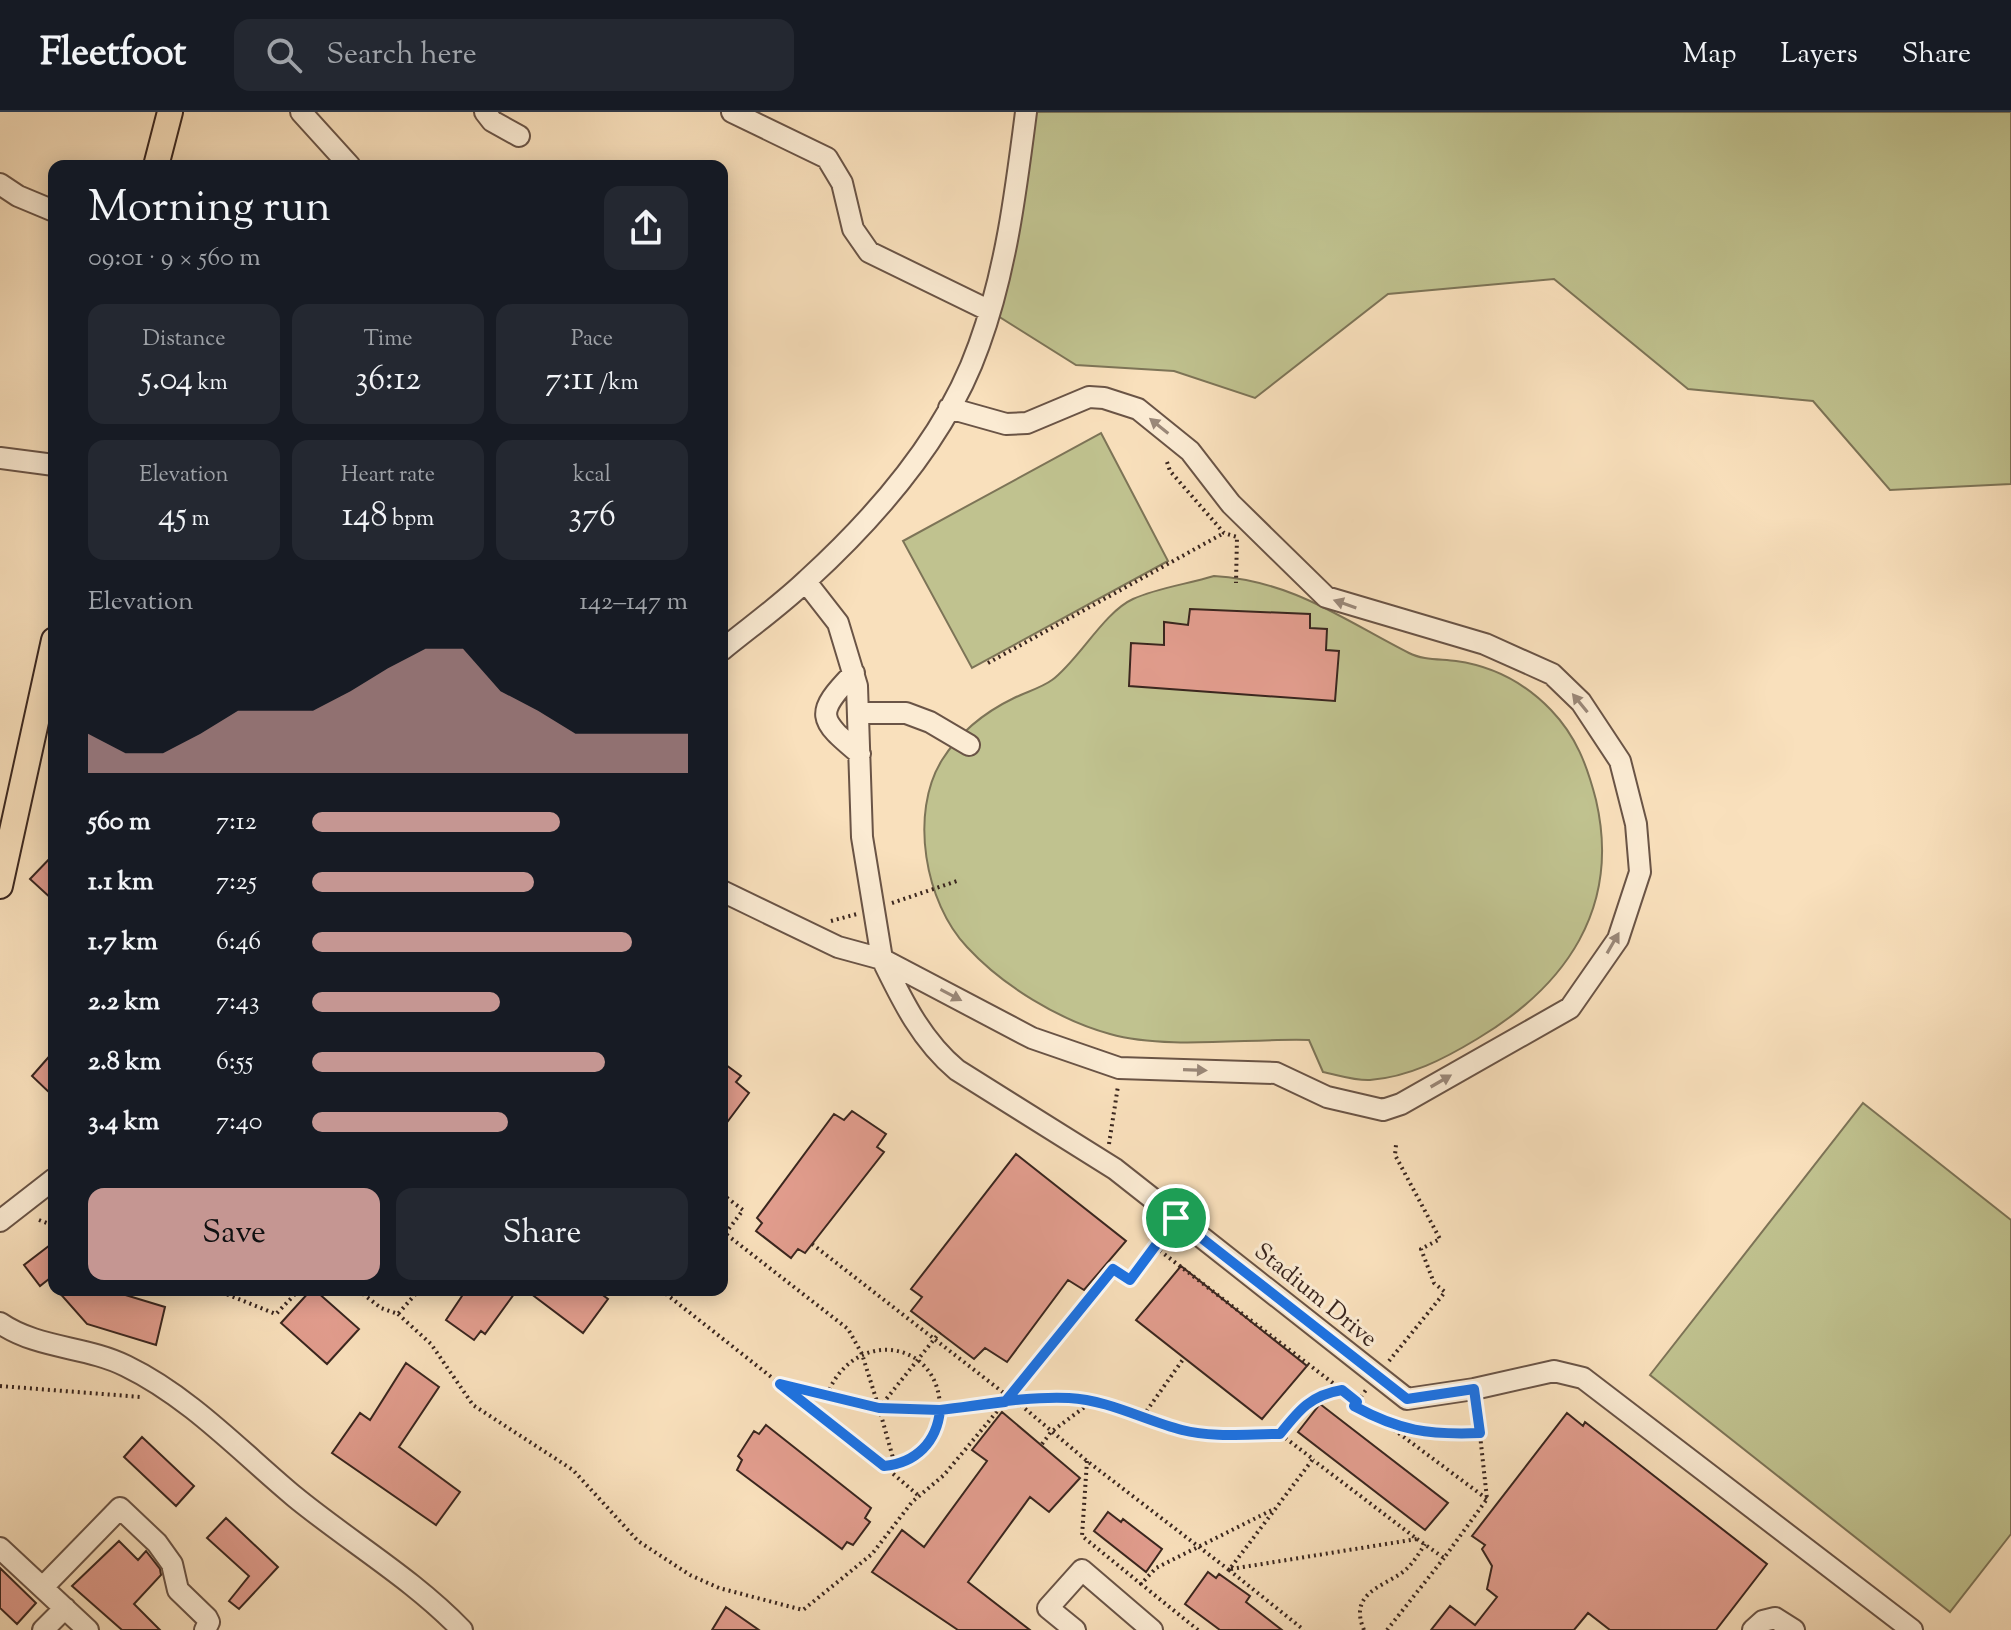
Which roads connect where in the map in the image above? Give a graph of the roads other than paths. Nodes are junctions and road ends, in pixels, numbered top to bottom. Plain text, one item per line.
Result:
1 (170, 112) edge
2 (301, 112) edge
3 (485, 112) edge
4 (732, 112) edge
5 (1026, 112) edge
6 (519, 136) dead end
7 (158, 160) edge
8 (345, 160) edge
9 (0, 184) edge
10 (48, 208) edge
11 (990, 311) junction
12 (949, 408) junction
13 (0, 458) edge
14 (48, 464) edge
15 (806, 582) junction
16 (728, 645) edge
17 (48, 667) edge
18 (854, 673) junction
19 (858, 713) junction
20 (969, 745) dead end
21 (860, 754) junction
22 (1, 880) edge
23 (728, 894) edge
24 (882, 959) junction
25 (48, 1184) edge
26 (0, 1221) edge
27 (0, 1323) edge
28 (0, 1548) edge
29 (43, 1587) junction
30 (65, 1608) junction
31 (456, 1624) edge
32 (43, 1630) edge
33 (88, 1630) edge
34 (205, 1630) edge
35 (470, 1630) edge
36 (1075, 1630) edge
37 (1152, 1630) edge
38 (1753, 1630) edge
39 (1794, 1630) edge
40 (1912, 1630) edge

1 - 7 main road
2 - 8 street
3 - 6 street
4 - 11 street
5 - 11 street
9 - 10 street
11 - 12 street
12 - 15 street
24 -> 12 street
13 - 14 street
15 - 16 street
15 - 18 street, Stadium Drive
17 - 22 main road
18 - 19 street, Stadium Drive
18 - 21 street
19 - 20 street
19 - 21 street, Stadium Drive
21 - 24 street, Stadium Drive
23 - 24 street
24 - 40 street, Stadium Drive
25 - 26 street
27 - 31 street
28 - 29 street
29 - 30 street
29 - 34 street
30 - 32 street
30 - 33 street
31 - 35 street
36 - 37 street
38 - 39 street

